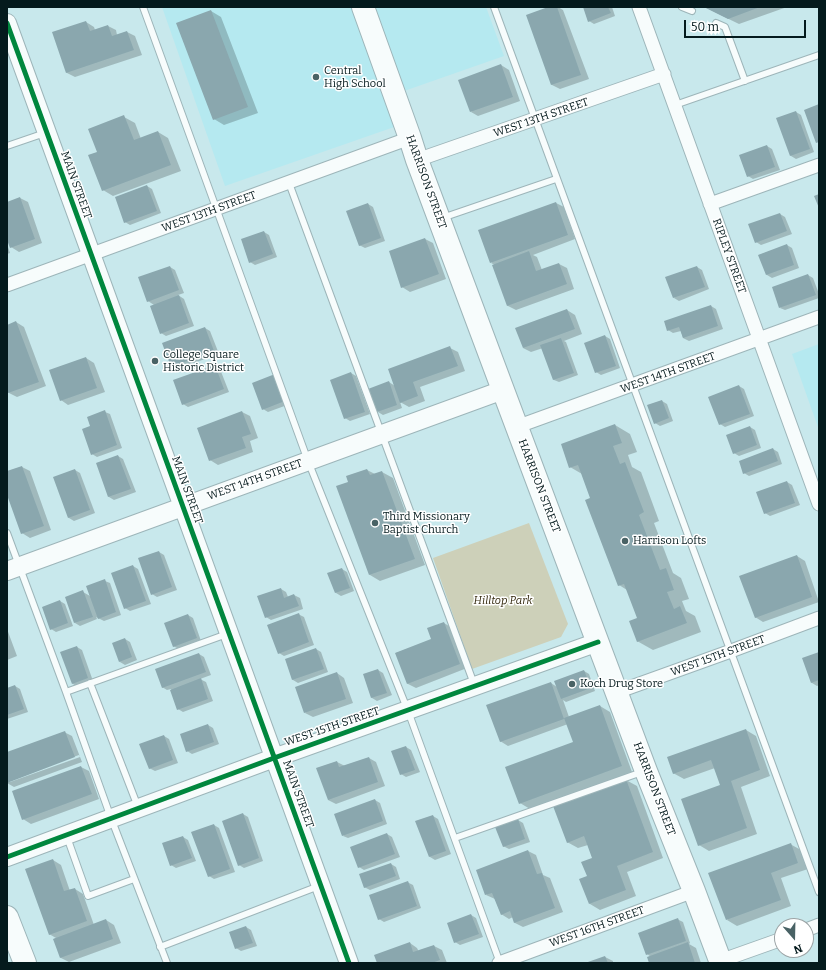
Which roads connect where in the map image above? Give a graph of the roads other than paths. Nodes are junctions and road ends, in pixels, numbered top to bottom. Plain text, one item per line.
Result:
1 (143, 7) edge
2 (363, 7) edge
3 (494, 7) edge
4 (639, 7) edge
5 (682, 7) edge
6 (692, 11) dead end
7 (716, 22) dead end
8 (7, 23) edge
9 (819, 55) edge
10 (664, 74) junction
11 (745, 81) junction
12 (676, 105) junction
13 (535, 120) junction
14 (46, 132) junction
15 (410, 138) junction
16 (7, 146) edge
17 (417, 160) junction
18 (819, 165) edge
19 (556, 179) junction
20 (289, 183) junction
21 (710, 204) junction
22 (216, 209) junction
23 (439, 220) junction
24 (91, 255) junction
25 (7, 286) edge
26 (819, 317) edge
27 (759, 339) junction
28 (632, 386) junction
29 (503, 390) junction
30 (516, 427) junction
31 (382, 434) junction
32 (308, 461) junction
33 (819, 504) edge
34 (182, 507) junction
35 (7, 533) edge
36 (13, 569) edge
37 (819, 618) edge
38 (229, 633) junction
39 (598, 642) junction
40 (731, 651) junction
41 (90, 683) junction
42 (474, 686) junction
43 (66, 692) junction
44 (616, 692) junction
45 (408, 711) junction
46 (274, 758) junction
47 (646, 770) junction
48 (139, 808) junction
49 (111, 818) junction
50 (66, 835) junction
51 (455, 838) junction
52 (7, 858) edge
53 (134, 879) junction
54 (320, 885) junction
55 (694, 891) junction
56 (819, 892) edge
57 (7, 919) edge
58 (774, 942) edge
59 (160, 947) junction
60 (721, 962) edge
61 (25, 963) edge
62 (167, 963) edge
63 (349, 963) edge
64 (500, 963) edge

1 - 22 lane
2 - 15 highway, HARRISON STREET
3 - 13 lane
4 - 10 street, RIPLEY STREET
5 - 6 lane
7 - 11 lane
8 - 14 street, MAIN STREET
9 - 11 lane
10 - 12 street, RIPLEY STREET
10 - 13 street, WEST 13TH STREET
11 - 12 lane
12 - 21 street, RIPLEY STREET
13 - 17 street, WEST 13TH STREET
13 - 19 lane
14 - 16 lane
14 - 24 street, MAIN STREET
15 - 17 highway, HARRISON STREET
15 - 20 street, WEST 13TH STREET
17 - 23 highway, HARRISON STREET
18 - 21 street
19 - 23 lane
19 - 28 lane
20 - 22 street, WEST 13TH STREET
20 - 31 lane
21 - 27 street, RIPLEY STREET
22 - 24 street, WEST 13TH STREET
22 - 32 lane
23 - 29 highway, HARRISON STREET
24 - 25 street, WEST 13TH STREET
24 - 34 street, MAIN STREET
26 - 27 street, WEST 14TH STREET
27 - 28 street, WEST 14TH STREET
27 - 33 street, RIPLEY STREET
28 - 30 street, WEST 14TH STREET
28 - 40 lane
29 - 30 highway, HARRISON STREET
29 - 31 street, WEST 14TH STREET
30 - 39 highway, HARRISON STREET
31 - 32 street, WEST 14TH STREET
31 - 42 lane
32 - 34 street, WEST 14TH STREET
32 - 45 lane
34 - 36 street, WEST 14TH STREET
34 - 38 street, MAIN STREET
35 - 36 lane
36 - 43 lane
37 - 40 street, WEST 15TH STREET
38 - 41 lane
38 - 46 street, MAIN STREET
39 - 42 street, WEST 15TH STREET
39 - 44 highway, HARRISON STREET
40 - 44 street, WEST 15TH STREET
40 - 56 lane
41 - 43 lane
41 - 48 lane
42 - 45 street, WEST 15TH STREET
43 - 49 lane
44 - 47 highway, HARRISON STREET
45 - 46 street, WEST 15TH STREET
45 - 51 lane
46 - 48 street, WEST 15TH STREET
46 - 54 street, MAIN STREET
47 - 51 lane
47 - 55 highway, HARRISON STREET
48 - 49 street, WEST 15TH STREET
49 - 50 street, WEST 15TH STREET
49 - 53 lane
50 - 52 street, WEST 15TH STREET
50 - 53 lane
51 - 64 lane
53 - 59 lane
54 - 59 lane
54 - 63 street, MAIN STREET
55 - 60 highway, HARRISON STREET
55 - 64 street, WEST 16TH STREET
57 - 61 highway
58 - 60 street
59 - 62 lane

